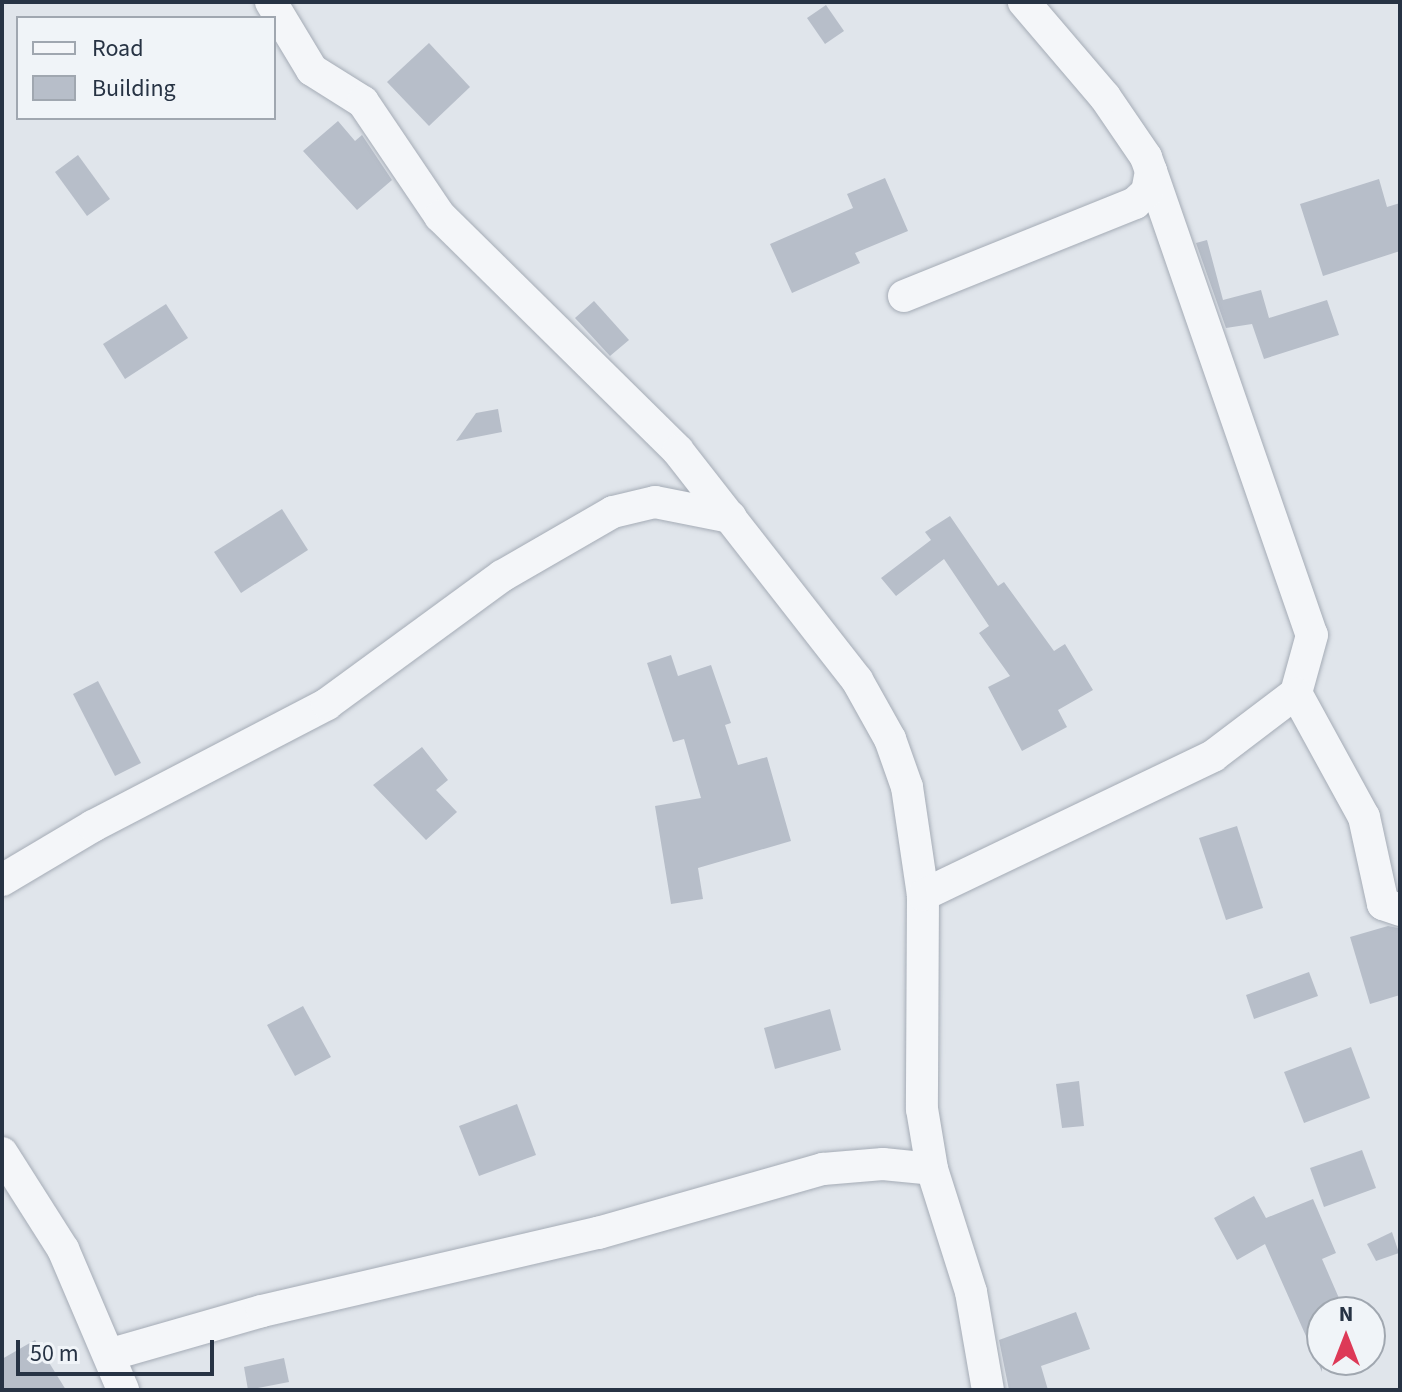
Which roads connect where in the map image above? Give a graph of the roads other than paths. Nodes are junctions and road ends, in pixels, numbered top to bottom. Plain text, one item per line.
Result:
1 (271, 2) edge
2 (1024, 2) edge
3 (1151, 171) junction
4 (904, 296) dead end
5 (731, 517) junction
6 (1296, 693) junction
7 (2, 880) edge
8 (923, 895) junction
9 (1400, 910) edge
10 (2, 1153) edge
11 (932, 1169) junction
12 (112, 1354) junction
13 (123, 1390) edge
14 (988, 1390) edge

1 - 5 street
2 - 3 street
3 - 4 street
3 - 6 street
5 - 7 street
5 - 8 street
6 - 8 street
6 - 9 street
8 - 11 street
10 - 12 street
11 - 12 street
11 - 14 street
12 - 13 street

